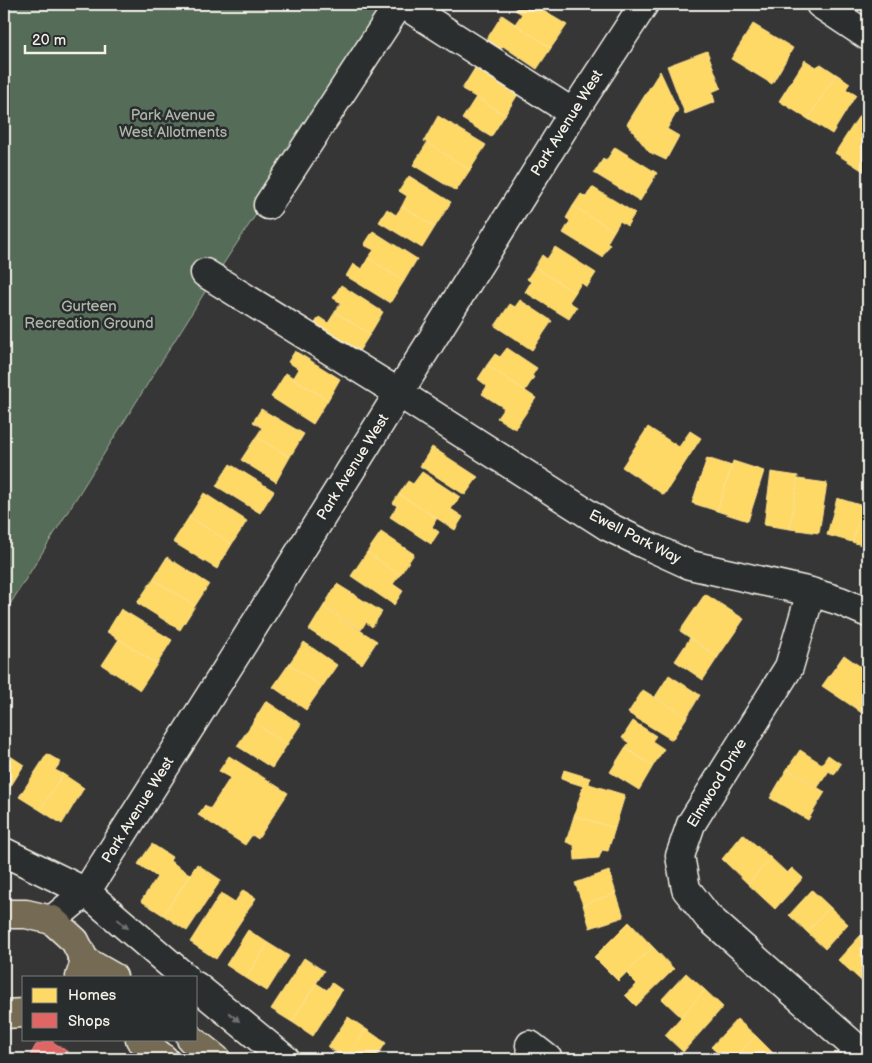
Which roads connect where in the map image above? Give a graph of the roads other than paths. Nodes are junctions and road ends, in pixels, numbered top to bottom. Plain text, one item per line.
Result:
1 (399, 4) edge
2 (403, 4) edge
3 (644, 4) edge
4 (820, 4) edge
5 (868, 36) edge
6 (573, 113) junction
7 (268, 205) dead end
8 (204, 274) dead end
9 (399, 393) junction
10 (811, 592) junction
11 (868, 613) edge
12 (4, 852) edge
13 (86, 892) junction
14 (4, 914) edge
15 (52, 920) junction
16 (82, 969) edge
17 (108, 976) edge
18 (184, 976) edge
19 (198, 988) edge
20 (141, 1040) edge
21 (192, 1040) edge
22 (868, 1058) edge
23 (164, 1059) edge
24 (216, 1059) edge
25 (285, 1059) edge

1 - 7 street
2 - 6 street
3 - 6 street, Park Avenue West
4 - 5 street
6 - 9 street, Park Avenue West
8 - 9 street, Ewell Park Way
9 - 10 street, Ewell Park Way
9 - 13 street, Park Avenue West
10 - 11 street, Ewell Park Way
10 - 22 street, Elmwood Drive
12 - 13 street
13 - 15 street, Park Avenue West
13 -> 18 street
14 - 15 highway
15 - 16 highway
16 - 17 highway
19 -> 25 street
20 - 23 highway
21 - 24 highway

